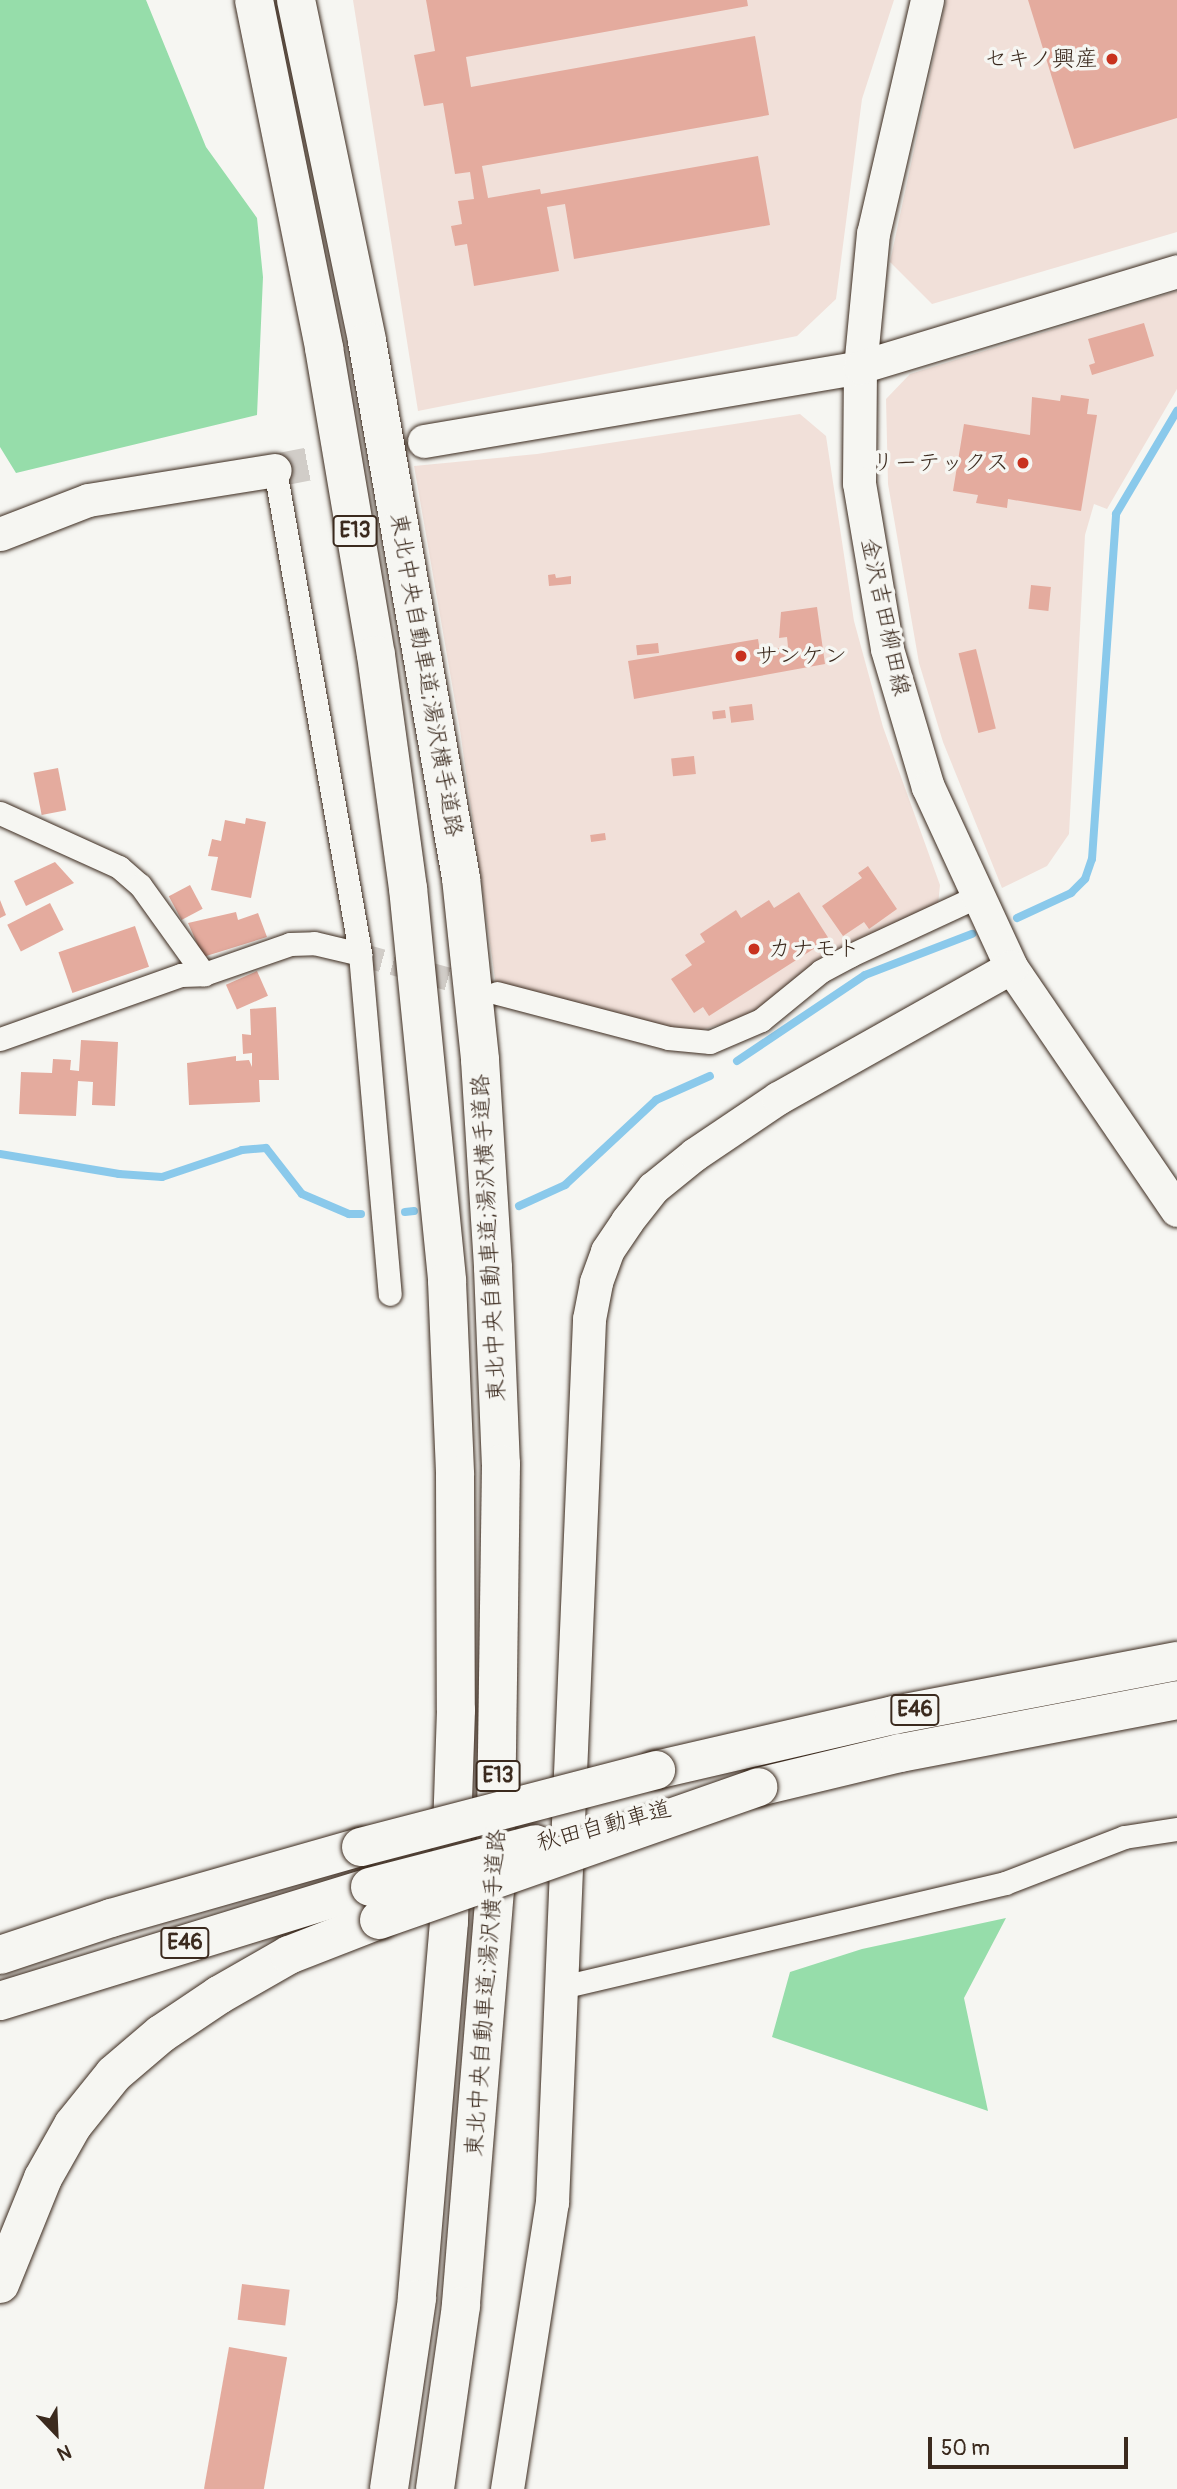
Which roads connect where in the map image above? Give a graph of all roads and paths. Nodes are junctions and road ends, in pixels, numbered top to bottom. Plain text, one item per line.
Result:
1 (254, 0) edge
2 (296, 0) edge
3 (927, 0) edge
4 (1177, 271) edge
5 (860, 367) junction
6 (424, 441) tunnel mouth
7 (275, 470) joint
8 (0, 534) edge
9 (0, 813) edge
10 (980, 895) junction
11 (360, 954) junction
12 (1011, 967) junction
13 (204, 974) junction
14 (497, 993) tunnel mouth
15 (0, 1039) edge
16 (1177, 1210) edge
17 (390, 1294) dead end
18 (1177, 1661) edge
19 (1177, 1700) edge
20 (1177, 1829) edge
21 (361, 1847) junction
22 (375, 1904) junction
23 (0, 1941) edge
24 (0, 1955) edge
25 (562, 1987) junction
26 (0, 2001) edge
27 (0, 2284) edge
28 (388, 2489) edge
29 (435, 2489) edge
30 (507, 2489) edge

1 - 28 highway, 東北中央自動車道;湯沢横手道路 / E13
2 - 29 highway, 東北中央自動車道;湯沢横手道路 / E13
3 - 5 street, 金沢吉田柳田線
4 - 5 street
5 - 6 street
5 - 10 street, 金沢吉田柳田線
7 - 8 street
7 - 11 street
9 - 13 street
10 - 12 street, 金沢吉田柳田線
10 - 14 street
11 - 13 street
11 - 17 street
12 - 16 street, 金沢吉田柳田線
12 - 25 street
13 - 15 street
18 - 21 highway, 秋田自動車道 / E46, bridge
19 - 22 highway, E46, bridge
20 - 25 street
21 - 23 highway
21 - 24 highway, 秋田自動車道 / E46
22 - 26 highway, E46
22 - 27 highway
25 - 30 street

